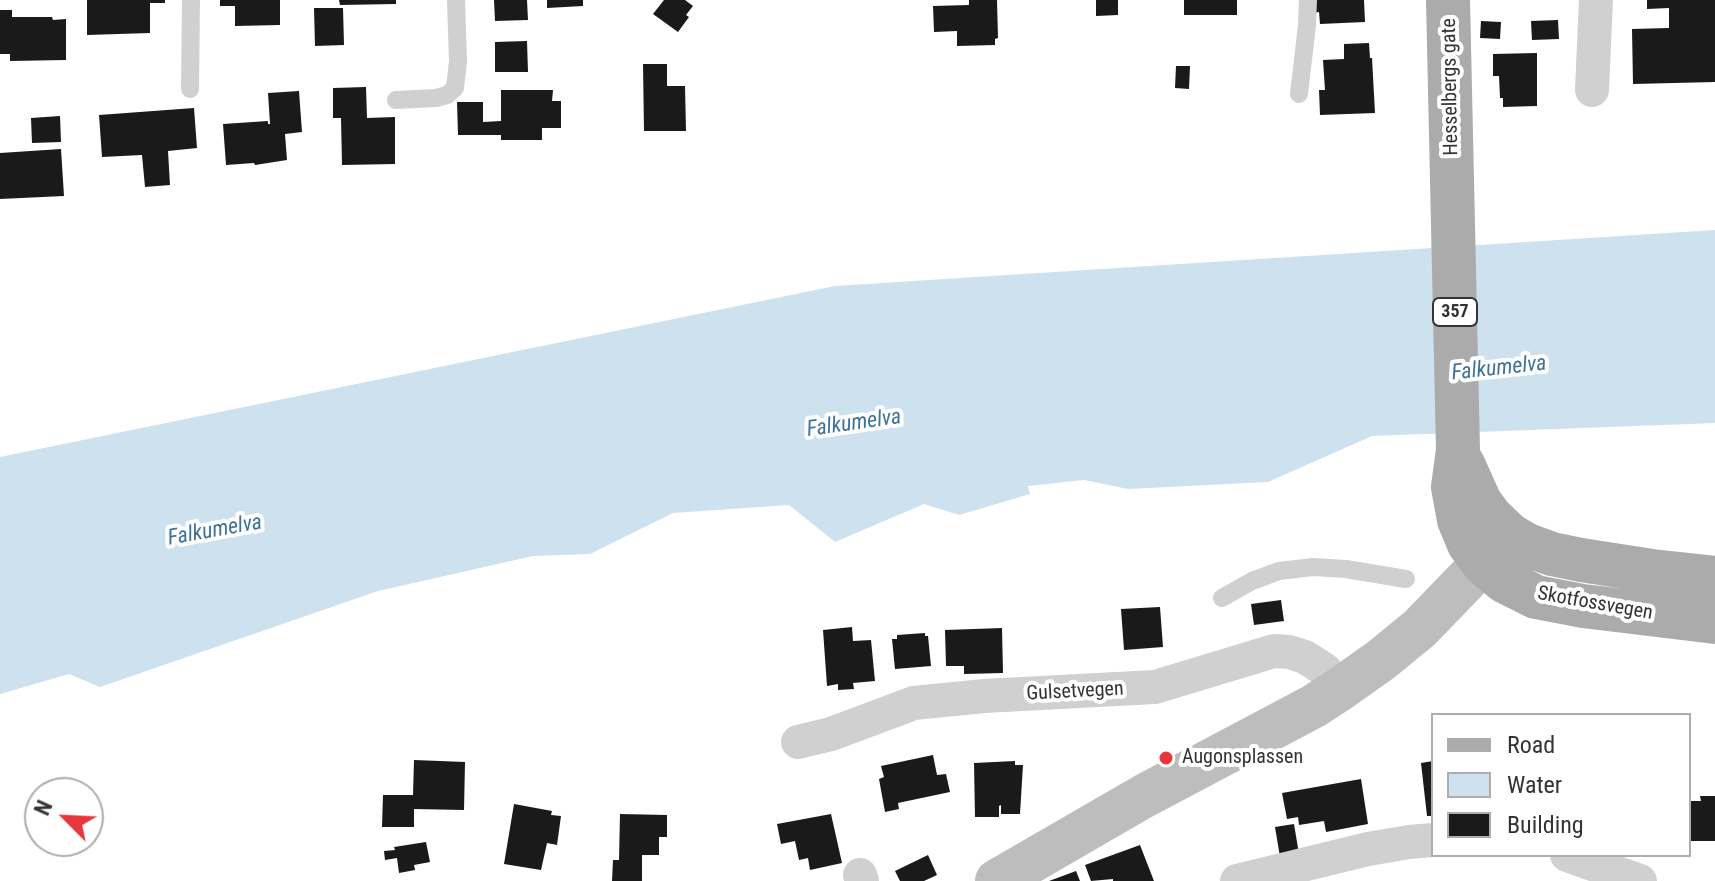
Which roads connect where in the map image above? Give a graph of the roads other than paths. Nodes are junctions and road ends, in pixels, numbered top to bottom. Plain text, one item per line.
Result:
1 (191, 0) edge
2 (456, 0) edge
3 (1308, 0) edge
4 (1448, 0) edge
5 (1596, 0) edge
6 (190, 89) dead end
7 (1592, 90) dead end
8 (1299, 94) dead end
9 (396, 100) dead end
10 (1497, 549) junction
11 (1715, 578) edge
12 (1406, 579) dead end
13 (1222, 598) dead end
14 (1715, 622) edge
15 (1340, 689) junction
16 (798, 742) dead end
17 (1431, 840) edge
18 (1573, 857) edge
19 (997, 881) edge
20 (1237, 881) edge
21 (1640, 881) edge

1 - 6 lane
2 - 9 lane
3 - 8 lane
4 - 10 main road, Hesselbergs gate / 357
5 - 7 street
10 - 11 main road, Skotfossvegen
10 - 14 main road, Skotfossvegen / 357
10 - 15 main road
12 - 13 lane
15 - 16 street, Gulsetvegen
15 - 19 main road
17 - 20 street
18 - 21 street

